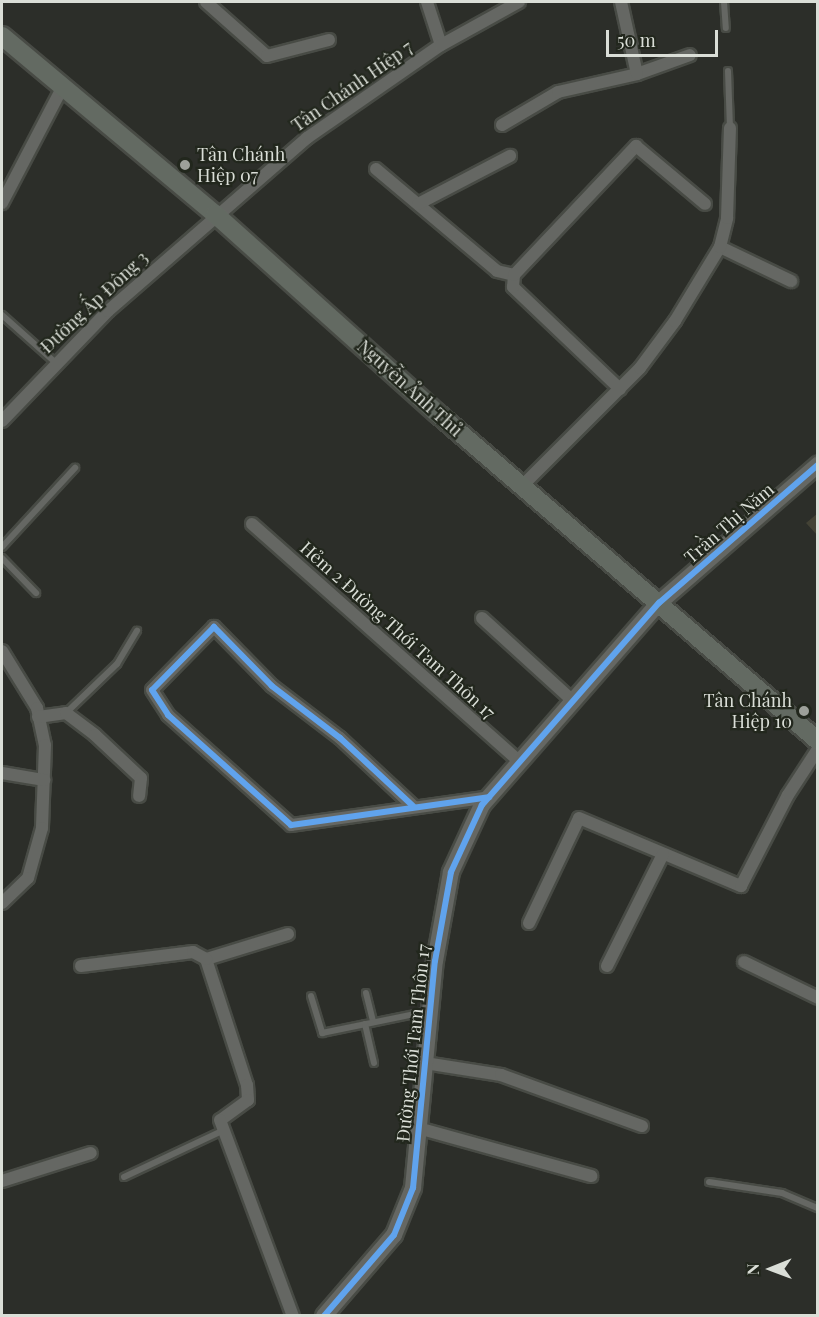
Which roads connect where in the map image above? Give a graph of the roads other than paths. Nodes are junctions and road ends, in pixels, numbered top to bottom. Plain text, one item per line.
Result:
1 (206, 2) edge
2 (427, 2) edge
3 (519, 2) edge
4 (621, 2) edge
5 (724, 2) edge
6 (726, 28) dead end
7 (2, 36) edge
8 (329, 40) dead end
9 (441, 45) junction
10 (690, 56) dead end
11 (728, 71) dead end
12 (638, 74) junction
13 (62, 88) junction
14 (502, 125) dead end
15 (730, 128) joint
16 (510, 156) dead end
17 (376, 169) dead end
18 (2, 203) edge
19 (418, 204) junction
20 (705, 204) dead end
21 (215, 214) junction
22 (720, 247) junction
23 (514, 275) junction
24 (791, 281) dead end
25 (2, 315) edge
26 (55, 362) junction
27 (620, 389) junction
28 (2, 420) edge
29 (818, 465) edge
30 (75, 468) dead end
31 (522, 486) junction
32 (252, 524) dead end
33 (2, 547) edge
34 (2, 558) edge
35 (36, 593) dead end
36 (659, 603) junction
37 (482, 618) dead end
38 (137, 631) dead end
39 (2, 651) edge
40 (573, 701) junction
41 (66, 713) junction
42 (38, 717) junction
43 (818, 741) edge
44 (818, 749) edge
45 (520, 762) junction
46 (2, 773) edge
47 (44, 780) junction
48 (139, 796) dead end
49 (489, 797) junction
50 (413, 806) junction
51 (663, 854) junction
52 (2, 903) edge
53 (529, 923) dead end
54 (288, 934) dead end
55 (206, 959) junction
56 (744, 962) dead end
57 (81, 966) dead end
58 (607, 966) dead end
59 (366, 993) dead end
60 (311, 996) dead end
61 (818, 998) edge
62 (430, 1010) junction
63 (373, 1022) junction
64 (365, 1024) junction
65 (374, 1063) dead end
66 (425, 1063) junction
67 (642, 1126) dead end
68 (418, 1128) junction
69 (224, 1130) junction
70 (91, 1152) dead end
71 (591, 1176) dead end
72 (124, 1178) dead end
73 (2, 1181) edge
74 (709, 1182) dead end
75 (818, 1208) edge
76 (293, 1316) edge
77 (324, 1316) edge

1 - 8 street
2 - 9 street
3 - 9 street, Tân Chánh Hiệp 7
4 - 12 street
5 - 6 lane
7 - 13 main road, Nguyễn Ảnh Thủ
9 - 21 street, Tân Chánh Hiệp 7
10 - 12 street
11 - 15 lane
12 - 14 street
13 - 18 street
13 - 21 main road, Nguyễn Ảnh Thủ
15 - 22 street
16 - 19 street
17 - 19 street
19 - 23 street
20 - 23 street
21 - 26 street, Đường Ấp Đông 3
21 - 31 main road, Nguyễn Ảnh Thủ
22 - 24 street
22 - 27 street
23 - 27 street
25 - 26 lane
26 - 28 street, Đường Ấp Đông 3
27 - 31 street
29 - 36 street, Trần Thị Năm
30 - 33 lane
31 - 36 main road, Nguyễn Ảnh Thủ
32 - 45 street, Hẻm 2 Đường Thới Tam Thôn 17
34 - 35 lane
36 - 40 street, Đường Thới Tam Thôn 17
36 - 43 main road, Nguyễn Ảnh Thủ
37 - 40 street
38 - 41 lane
39 - 42 street
40 - 45 street, Đường Thới Tam Thôn 17
41 - 42 street
41 - 48 street
42 - 47 street
44 - 51 street
45 - 49 street, Đường Thới Tam Thôn 17
46 - 47 street
47 - 52 street
49 - 50 street
49 - 62 street, Đường Thới Tam Thôn 17
50 - 50 street
51 - 53 street
51 - 58 street
54 - 55 street
55 - 57 street
55 - 69 street
56 - 61 street
59 - 63 lane
60 - 64 lane
62 - 63 lane
62 - 66 street, Đường Thới Tam Thôn 17
63 - 64 lane
64 - 65 lane
66 - 67 street
66 - 68 street, Đường Thới Tam Thôn 17
68 - 71 street
68 - 77 street, Đường Thới Tam Thôn 17
69 - 72 lane
69 - 76 street
70 - 73 street
74 - 75 lane

